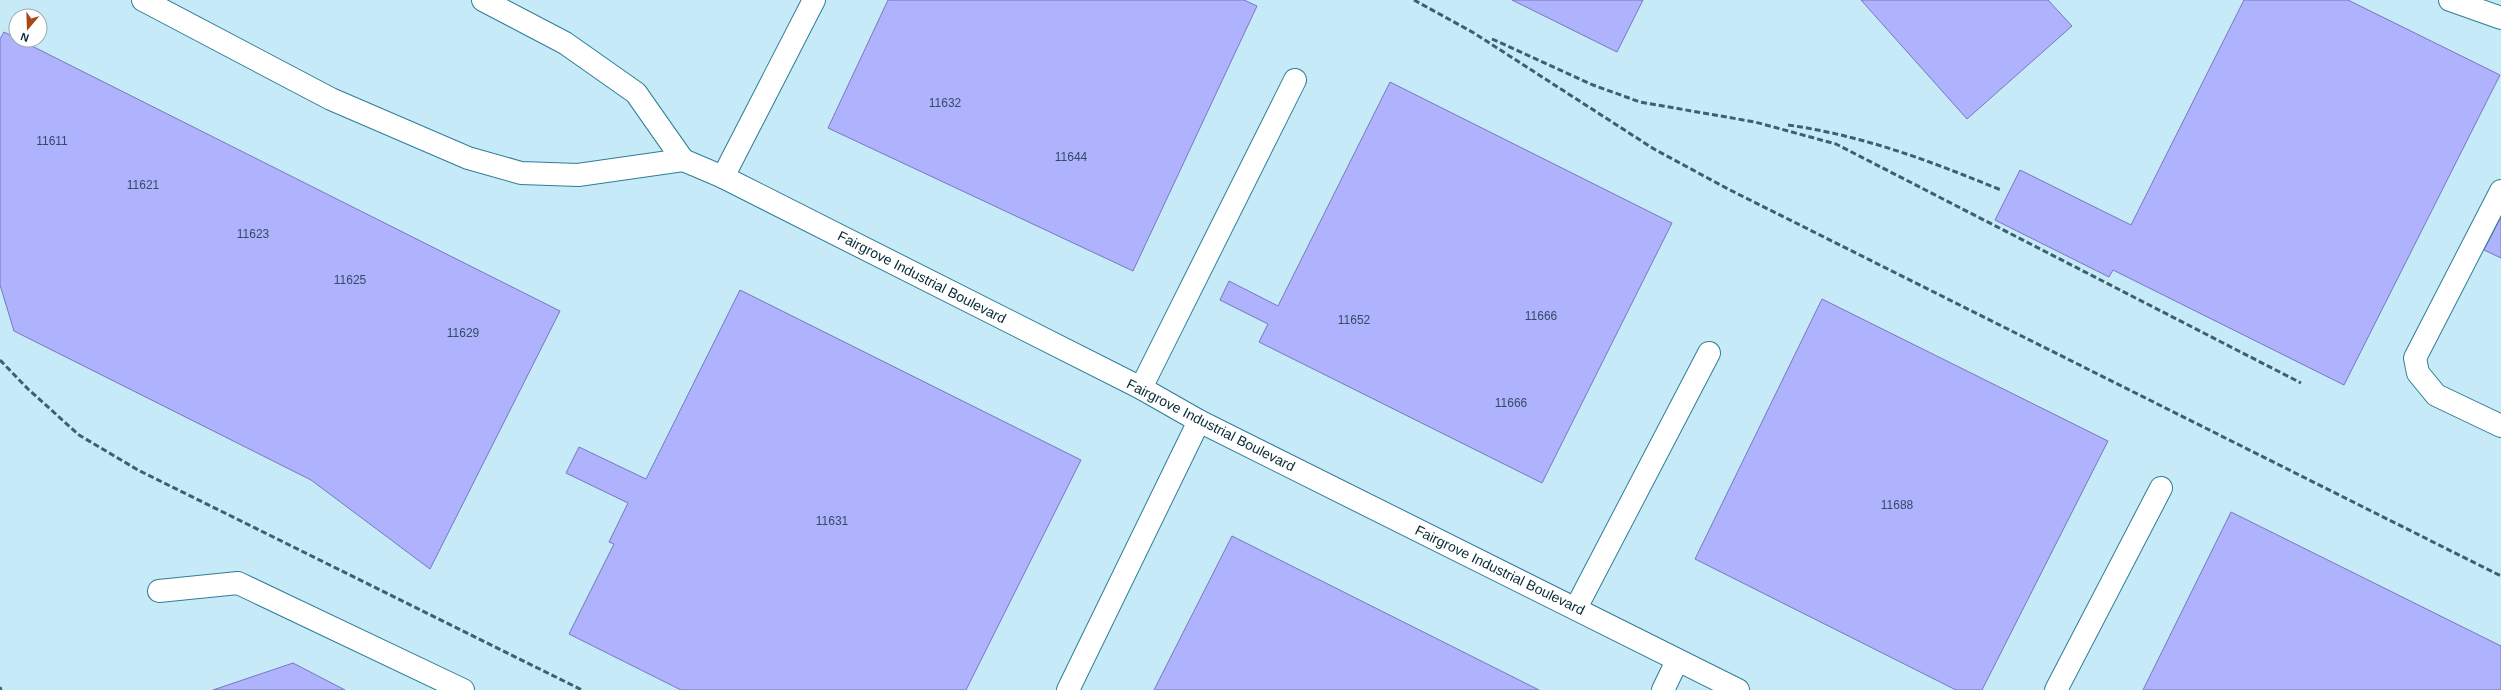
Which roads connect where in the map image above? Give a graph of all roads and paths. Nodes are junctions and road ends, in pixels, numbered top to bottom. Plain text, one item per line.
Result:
1 (143, 0) edge
2 (483, 0) edge
3 (814, 0) edge
4 (2450, 0) edge
5 (2501, 18) edge
6 (1295, 80) dead end
7 (683, 160) junction
8 (723, 177) junction
9 (2501, 191) edge
10 (1710, 353) dead end
11 (1141, 388) junction
12 (1199, 421) junction
13 (2501, 426) edge
14 (2161, 488) dead end
15 (159, 591) dead end
16 (1576, 608) junction
17 (1678, 661) junction
18 (463, 690) edge
19 (1068, 690) edge
20 (1663, 690) edge
21 (1738, 690) edge
22 (2056, 690) edge

1 - 7 street
2 - 7 street
3 - 8 street
4 - 5 street
6 - 11 street
7 - 8 street, Fairgrove Industrial Boulevard
8 - 11 street, Fairgrove Industrial Boulevard
9 - 13 street
10 - 16 street
11 - 12 street, Fairgrove Industrial Boulevard
12 - 16 street, Fairgrove Industrial Boulevard
12 - 19 street
14 - 22 street
15 - 18 street
16 - 17 street, Fairgrove Industrial Boulevard
17 - 20 street
17 - 21 street, Fairgrove Industrial Boulevard

